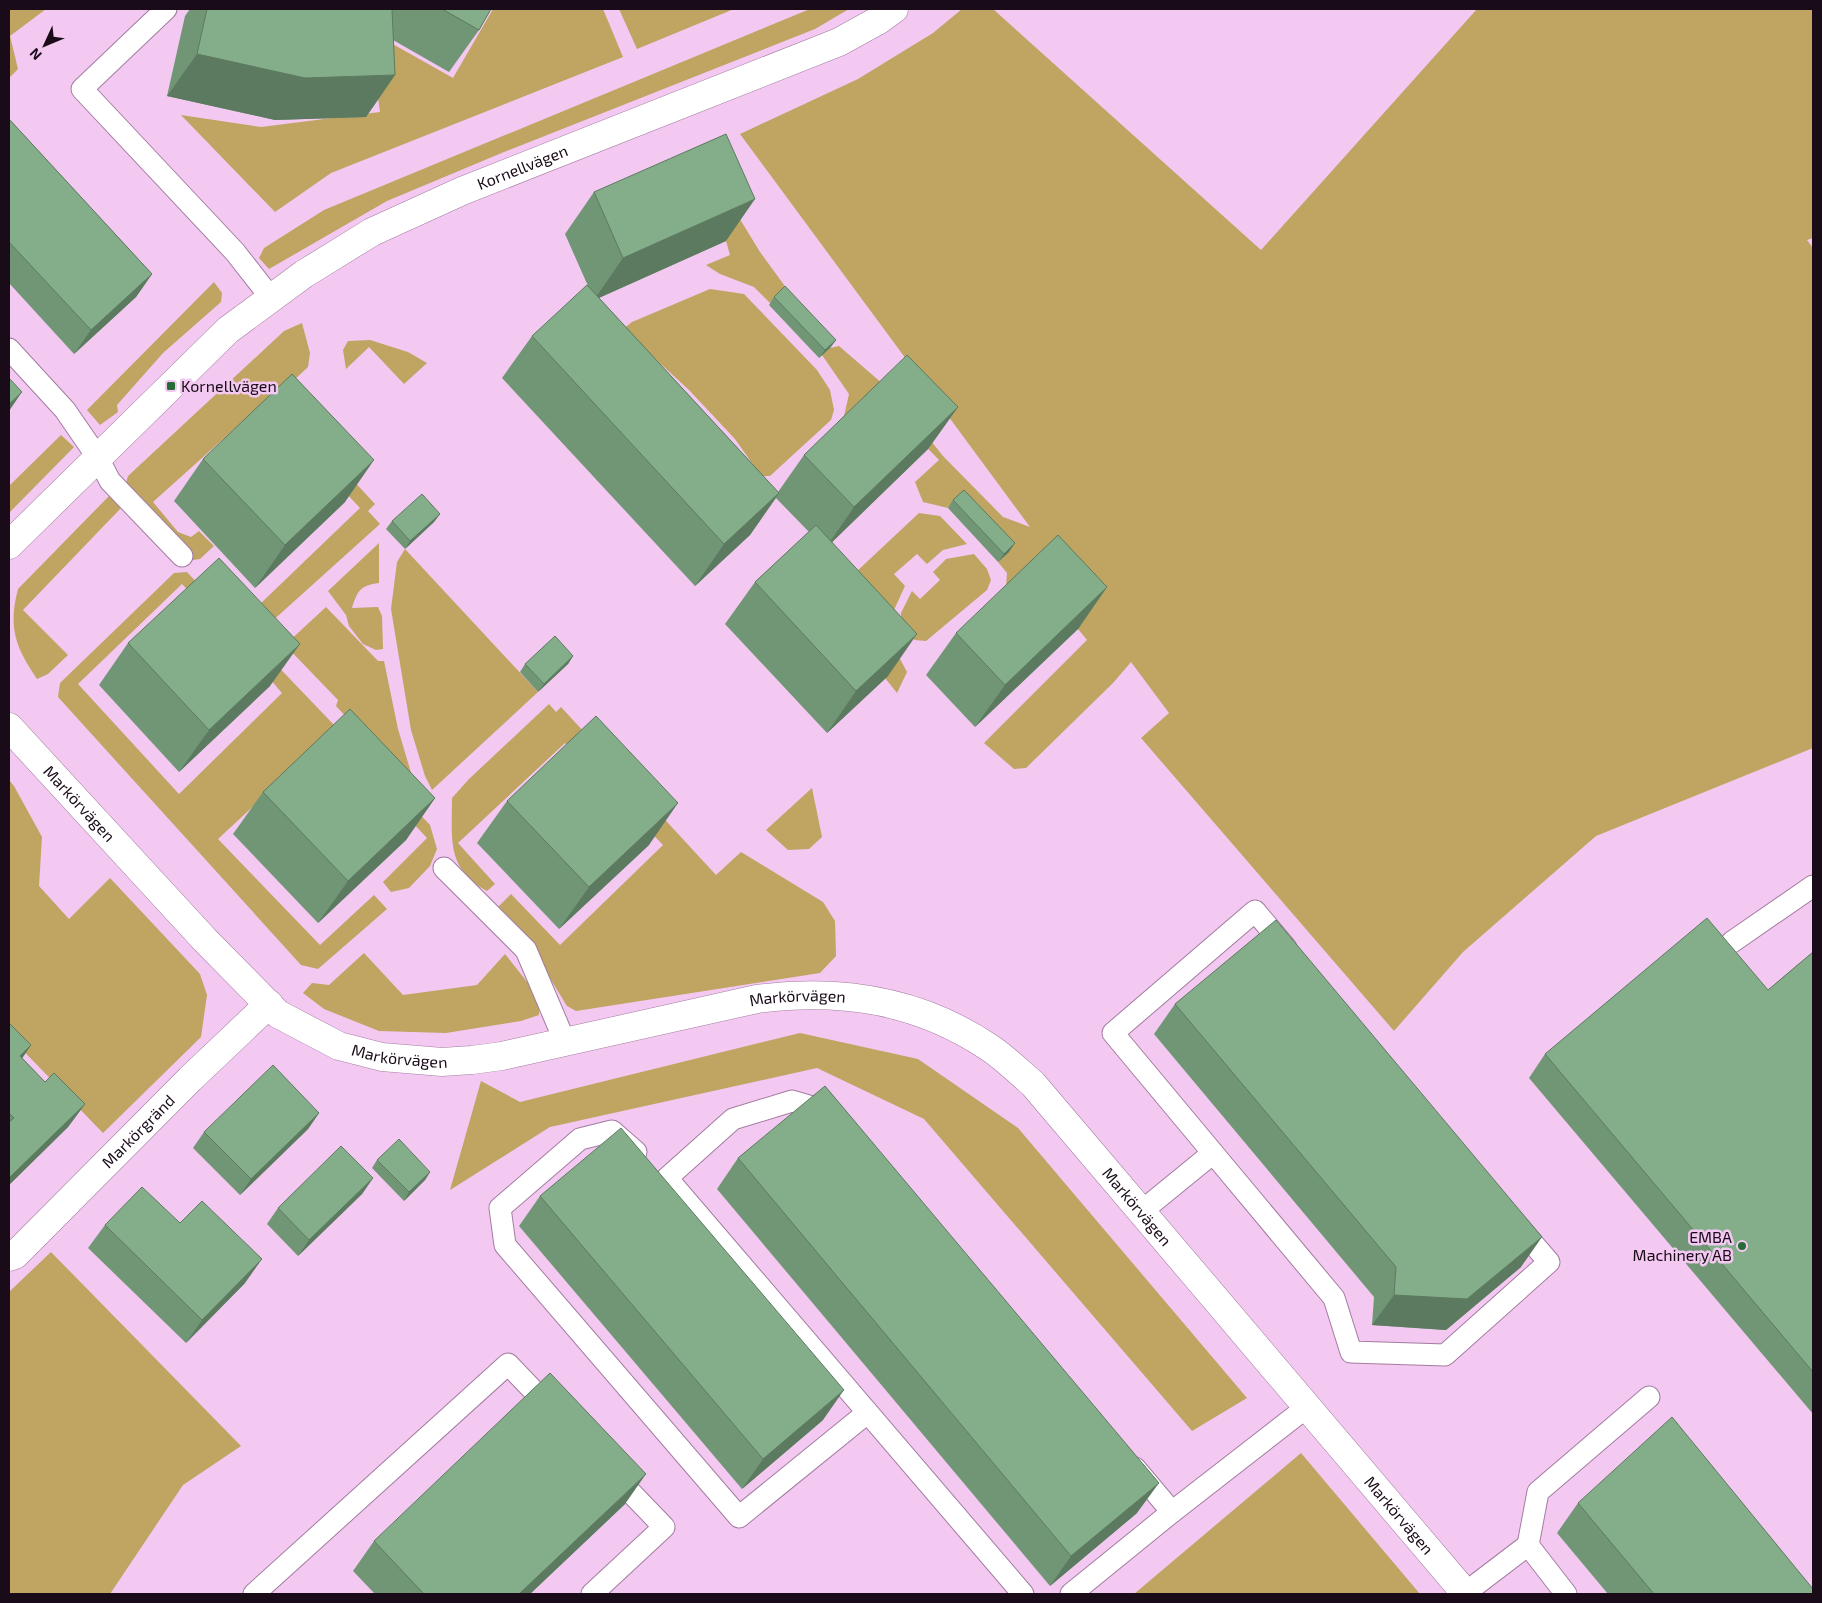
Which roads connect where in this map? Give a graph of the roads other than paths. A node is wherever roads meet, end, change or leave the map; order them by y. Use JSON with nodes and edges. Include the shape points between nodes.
{"nodes":[{"id":1,"x":166,"y":9,"type":"edge"},
{"id":2,"x":894,"y":9,"type":"edge"},
{"id":3,"x":272,"y":298,"type":"junction"},
{"id":4,"x":9,"y":350,"type":"edge"},
{"id":5,"x":98,"y":458,"type":"junction"},
{"id":6,"x":9,"y":545,"type":"edge"},
{"id":7,"x":182,"y":556,"type":"dead end"},
{"id":8,"x":9,"y":727,"type":"edge"},
{"id":9,"x":444,"y":868,"type":"dead end"},
{"id":10,"x":1813,"y":886,"type":"edge"},
{"id":11,"x":1732,"y":942,"type":"dead end"},
{"id":12,"x":1300,"y":965,"type":"edge"},
{"id":13,"x":269,"y":1004,"type":"junction"},
{"id":14,"x":565,"y":1042,"type":"junction"},
{"id":15,"x":844,"y":1122,"type":"edge"},
{"id":16,"x":1213,"y":1153,"type":"junction"},
{"id":17,"x":667,"y":1178,"type":"junction"},
{"id":18,"x":1504,"y":1209,"type":"edge"},
{"id":19,"x":1142,"y":1211,"type":"junction"},
{"id":20,"x":9,"y":1258,"type":"edge"},
{"id":21,"x":1649,"y":1398,"type":"dead end"},
{"id":22,"x":1307,"y":1407,"type":"junction"},
{"id":23,"x":867,"y":1413,"type":"junction"},
{"id":24,"x":569,"y":1427,"type":"edge"},
{"id":25,"x":1120,"y":1451,"type":"edge"},
{"id":26,"x":603,"y":1463,"type":"edge"},
{"id":27,"x":1172,"y":1512,"type":"junction"},
{"id":28,"x":1528,"y":1545,"type":"junction"},
{"id":29,"x":254,"y":1594,"type":"edge"},
{"id":30,"x":592,"y":1594,"type":"edge"},
{"id":31,"x":1023,"y":1594,"type":"edge"},
{"id":32,"x":1071,"y":1594,"type":"edge"},
{"id":33,"x":1465,"y":1594,"type":"edge"},
{"id":34,"x":1566,"y":1594,"type":"edge"}],
"edges":[{"from":1,"to":3,"type":"lane","via":[[82,89],[235,252]]},
{"from":2,"to":3,"type":"street","name":"Kornellvägen","via":[[839,42],[462,191],[372,232]]},
{"from":3,"to":5,"type":"street","name":"Kornellvägen","via":[[228,330]]},
{"from":4,"to":5,"type":"lane","via":[[65,410]]},
{"from":5,"to":6,"type":"street","name":"Kornellvägen"},
{"from":5,"to":7,"type":"lane","via":[[110,481]]},
{"from":8,"to":13,"type":"street","name":"Markörvägen","via":[[205,940]]},
{"from":9,"to":14,"type":"lane","via":[[526,950]]},
{"from":10,"to":11,"type":"lane"},
{"from":12,"to":16,"type":"lane","via":[[1255,911],[1113,1034]]},
{"from":13,"to":14,"type":"street","name":"Markörvägen","via":[[278,1014],[330,1042],[382,1057],[442,1062],[472,1060]]},
{"from":13,"to":20,"type":"street","name":"Markörgränd"},
{"from":14,"to":19,"type":"street","name":"Markörvägen","via":[[788,995],[851,996],[912,1010],[966,1033],[1034,1084]]},
{"from":15,"to":17,"type":"lane","via":[[838,1115],[792,1101],[733,1119]]},
{"from":16,"to":18,"type":"lane","via":[[1334,1298],[1351,1352],[1445,1355],[1549,1262]]},
{"from":16,"to":19,"type":"lane"},
{"from":17,"to":23,"type":"lane"},
{"from":17,"to":23,"type":"lane","via":[[612,1131],[580,1139],[500,1208],[505,1245],[739,1517]]},
{"from":19,"to":22,"type":"street","name":"Markörvägen"},
{"from":21,"to":28,"type":"lane","via":[[1538,1492]]},
{"from":22,"to":27,"type":"lane"},
{"from":22,"to":33,"type":"street","name":"Markörvägen"},
{"from":23,"to":31,"type":"lane"},
{"from":24,"to":29,"type":"lane","via":[[508,1364]]},
{"from":25,"to":27,"type":"lane"},
{"from":26,"to":30,"type":"lane","via":[[664,1527]]},
{"from":27,"to":32,"type":"lane"},
{"from":28,"to":33,"type":"lane"},
{"from":28,"to":34,"type":"lane"}]}
